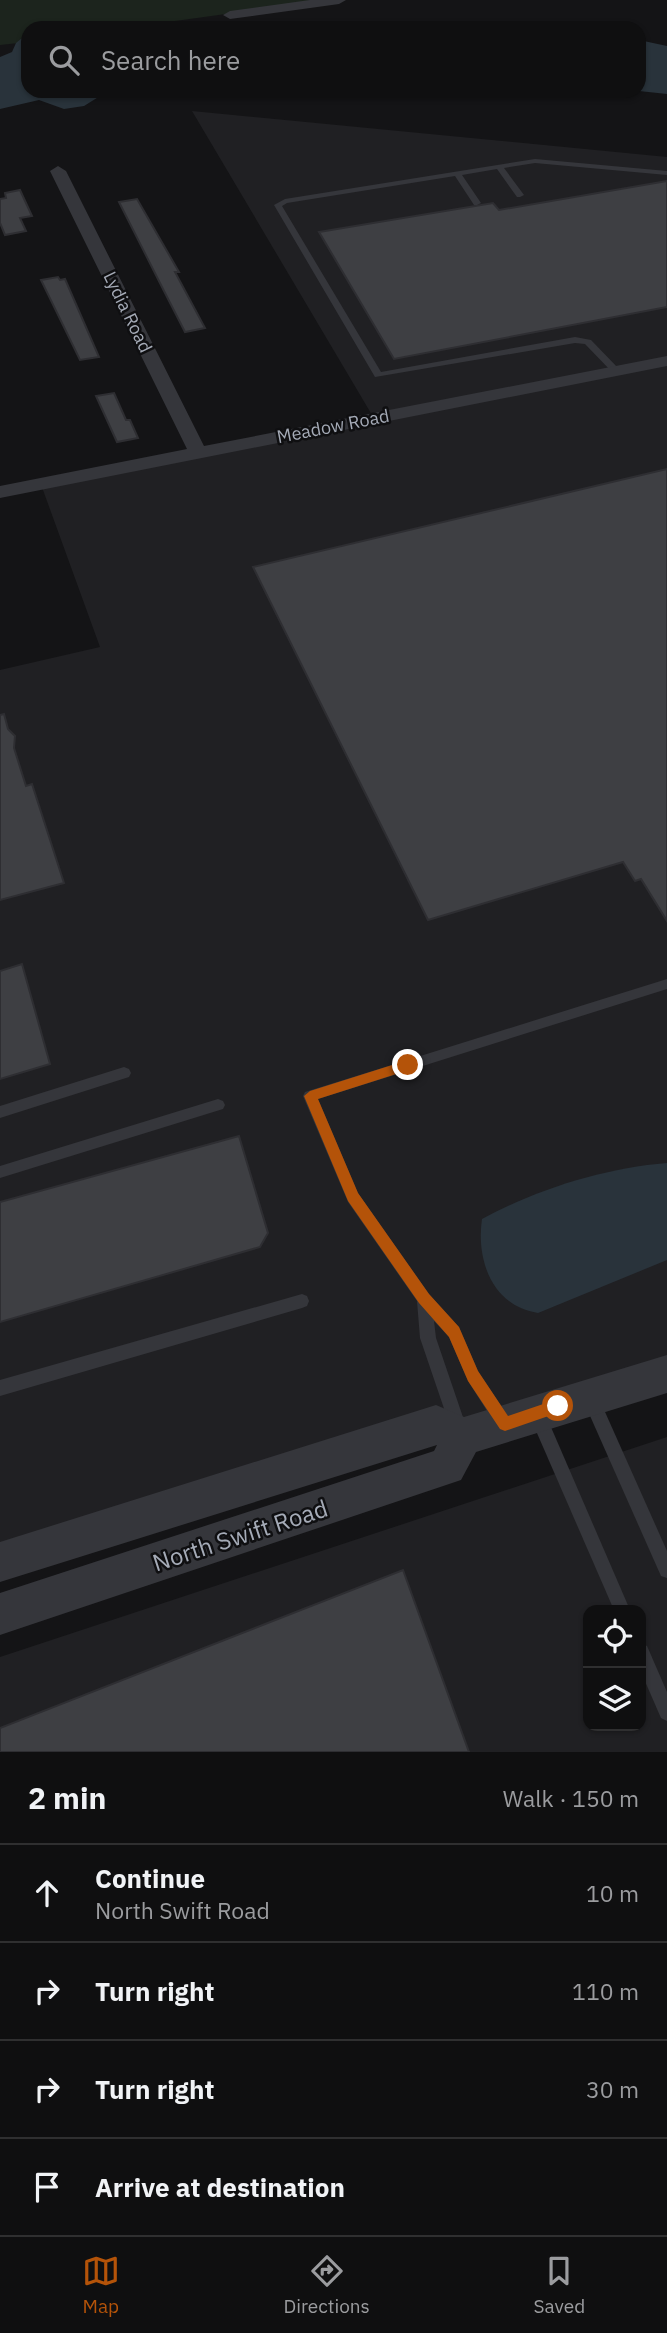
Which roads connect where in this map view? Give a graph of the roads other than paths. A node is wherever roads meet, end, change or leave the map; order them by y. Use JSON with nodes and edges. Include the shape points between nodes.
{"nodes":[{"id":1,"x":340,"y":0,"type":"edge"},
{"id":2,"x":230,"y":15,"type":"dead end"},
{"id":3,"x":499,"y":167,"type":"junction"},
{"id":4,"x":58,"y":171,"type":"dead end"},
{"id":5,"x":667,"y":173,"type":"edge"},
{"id":6,"x":457,"y":174,"type":"junction"},
{"id":7,"x":520,"y":195,"type":"dead end"},
{"id":8,"x":477,"y":203,"type":"dead end"},
{"id":9,"x":667,"y":361,"type":"edge"},
{"id":10,"x":616,"y":371,"type":"junction"},
{"id":11,"x":198,"y":453,"type":"junction"},
{"id":12,"x":0,"y":492,"type":"edge"},
{"id":13,"x":667,"y":984,"type":"edge"},
{"id":14,"x":124,"y":1073,"type":"dead end"},
{"id":15,"x":218,"y":1105,"type":"dead end"},
{"id":16,"x":0,"y":1112,"type":"edge"},
{"id":17,"x":0,"y":1172,"type":"edge"},
{"id":18,"x":424,"y":1298,"type":"junction"},
{"id":19,"x":302,"y":1301,"type":"dead end"},
{"id":20,"x":667,"y":1374,"type":"edge"},
{"id":21,"x":0,"y":1388,"type":"edge"},
{"id":22,"x":590,"y":1397,"type":"junction"},
{"id":23,"x":520,"y":1419,"type":"junction"},
{"id":24,"x":463,"y":1437,"type":"junction"},
{"id":25,"x":0,"y":1562,"type":"edge"},
{"id":26,"x":667,"y":1570,"type":"edge"},
{"id":27,"x":619,"y":1605,"type":"edge"},
{"id":28,"x":0,"y":1614,"type":"edge"},
{"id":29,"x":646,"y":1664,"type":"edge"},
{"id":30,"x":667,"y":1712,"type":"edge"}],
"edges":[{"from":1,"to":2,"type":"street"},
{"from":3,"to":5,"type":"lane","via":[[535,161]]},
{"from":3,"to":6,"type":"lane"},
{"from":3,"to":7,"type":"lane"},
{"from":4,"to":11,"type":"street","name":"Lydia Road"},
{"from":6,"to":8,"type":"lane"},
{"from":6,"to":10,"type":"lane","via":[[278,205],[378,376],[575,340],[588,342]]},
{"from":9,"to":10,"type":"street","name":"Meadow Road"},
{"from":10,"to":11,"type":"street","name":"Meadow Road"},
{"from":11,"to":12,"type":"street","name":"Meadow Road"},
{"from":13,"to":18,"type":"lane","via":[[310,1096],[353,1197]]},
{"from":14,"to":16,"type":"lane"},
{"from":15,"to":17,"type":"lane"},
{"from":18,"to":23,"type":"lane","via":[[454,1332],[473,1376]]},
{"from":18,"to":24,"type":"lane","via":[[428,1338]]},
{"from":19,"to":21,"type":"lane"},
{"from":20,"to":22,"type":"street"},
{"from":22,"to":23,"type":"street"},
{"from":22,"to":26,"type":"lane"},
{"from":23,"to":24,"type":"street"},
{"from":23,"to":27,"type":"lane"},
{"from":24,"to":25,"type":"street","via":[[436,1424]]},
{"from":24,"to":28,"type":"street","name":"North Swift Road","via":[[447,1466]]},
{"from":29,"to":30,"type":"lane"}]}
